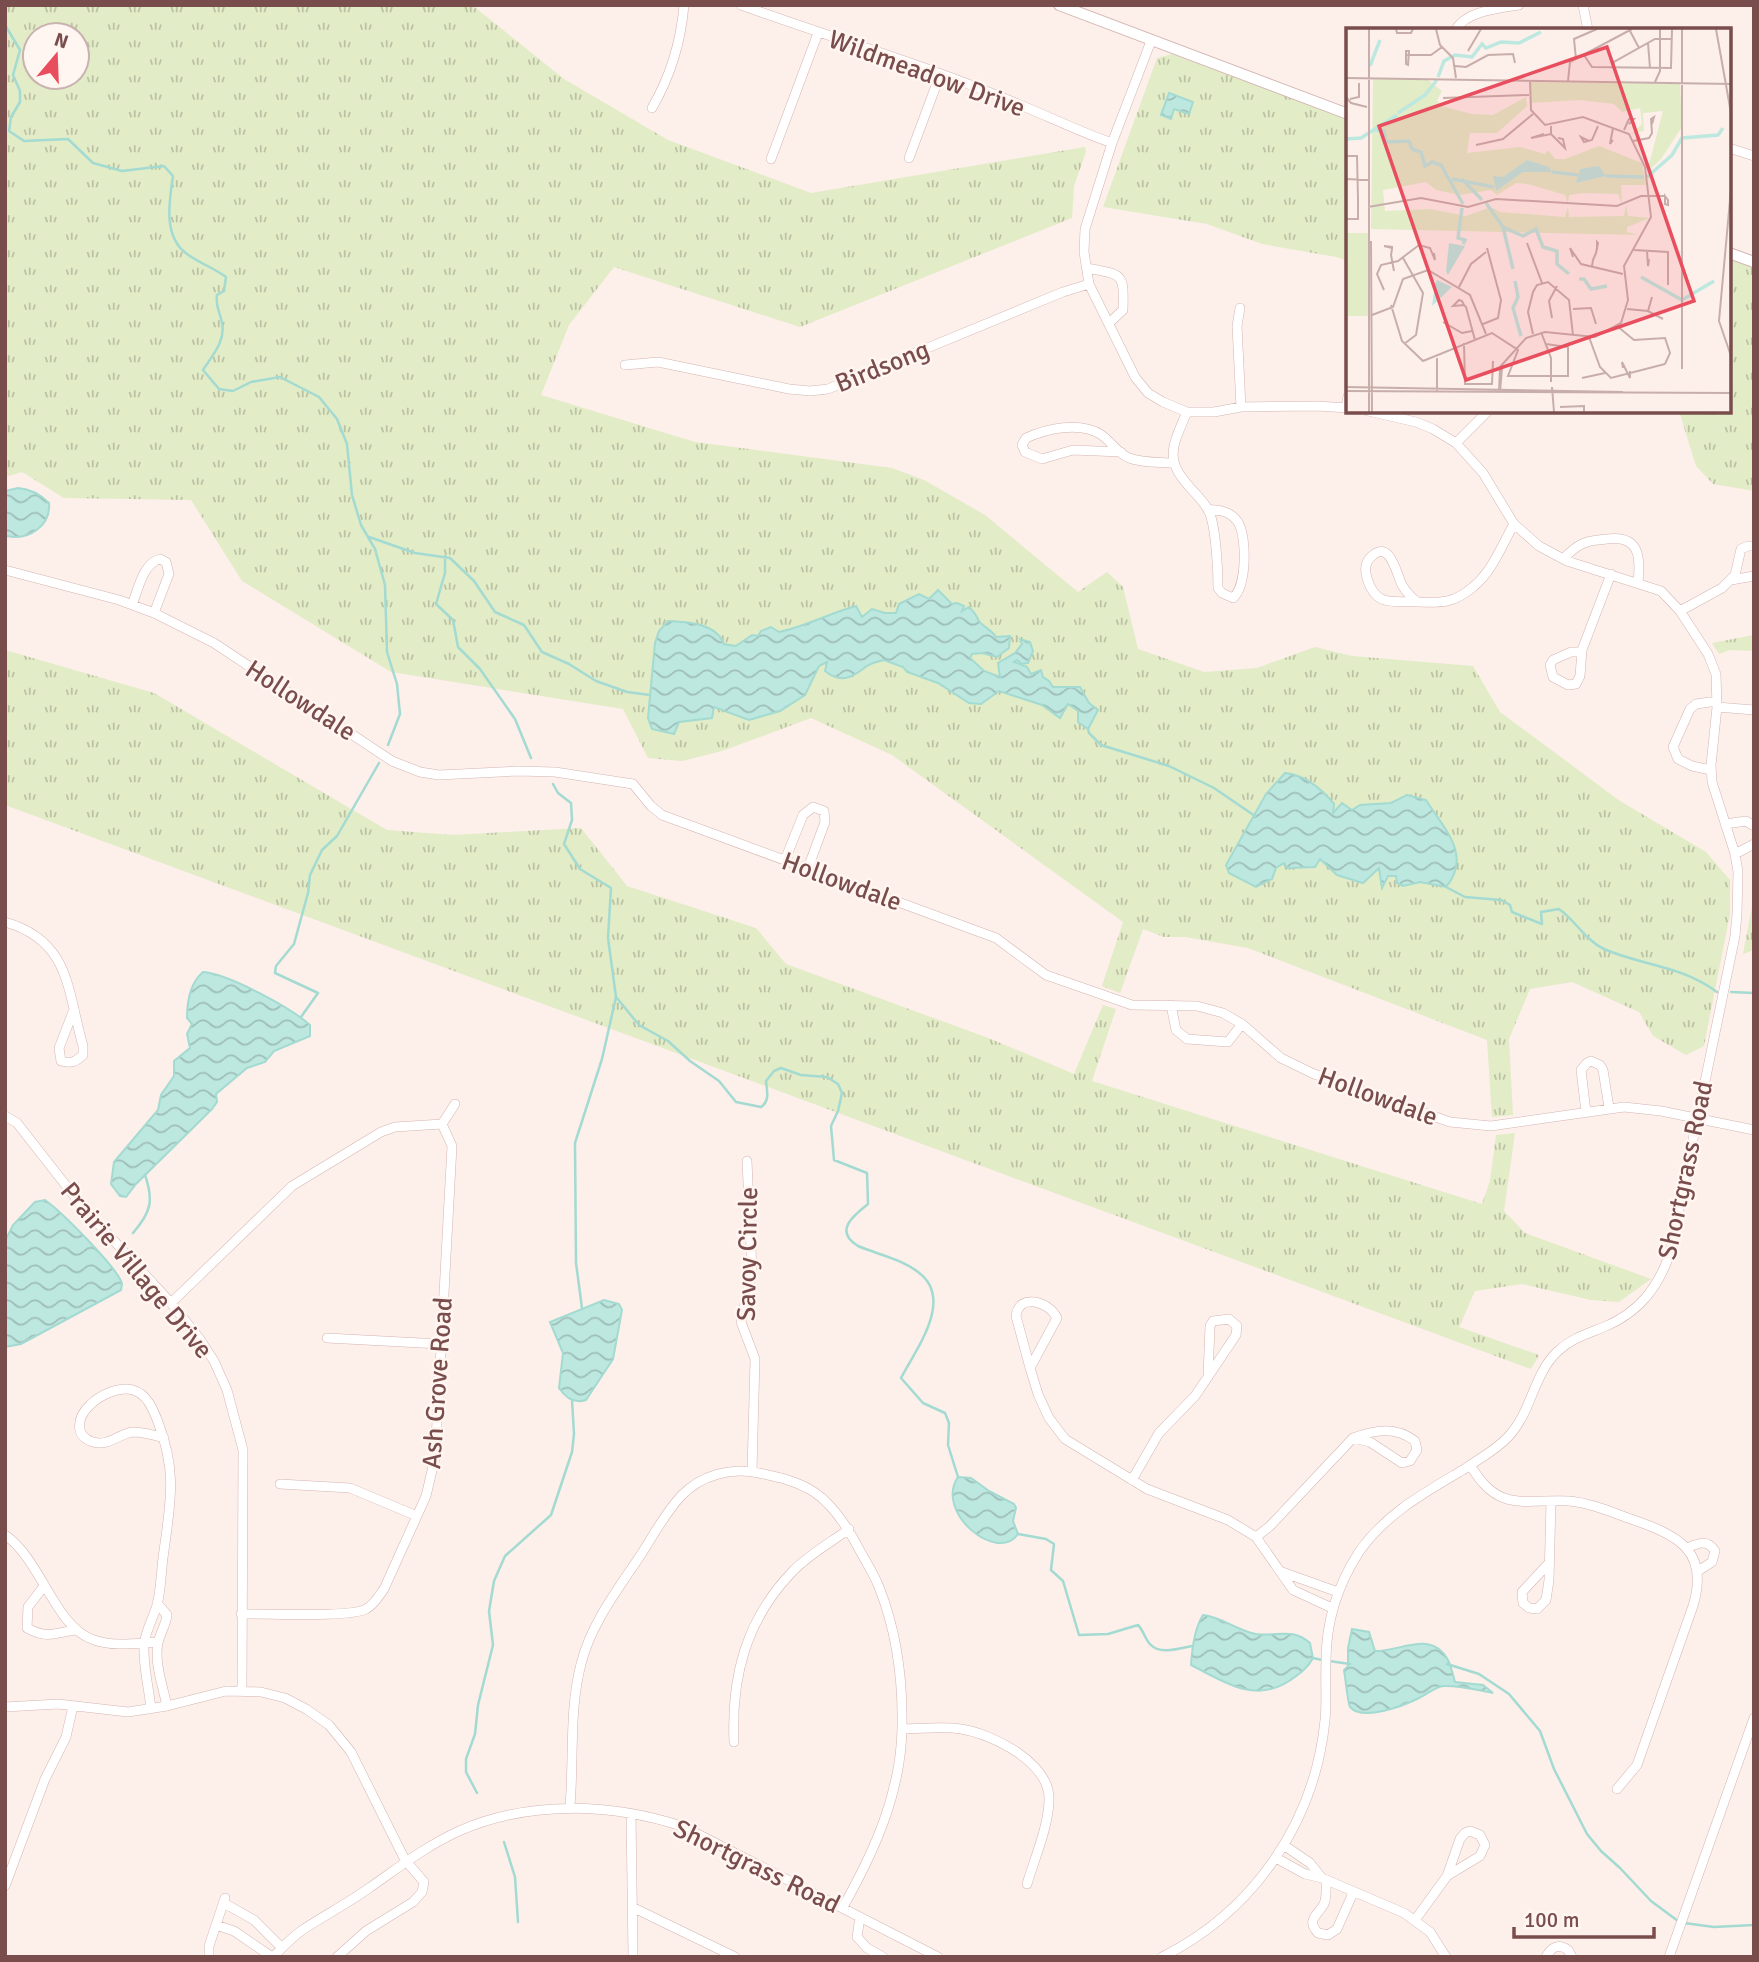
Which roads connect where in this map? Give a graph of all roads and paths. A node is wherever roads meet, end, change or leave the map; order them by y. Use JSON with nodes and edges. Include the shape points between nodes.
{"nodes":[{"id":1,"x":684,"y":5,"type":"edge"},
{"id":2,"x":741,"y":5,"type":"edge"},
{"id":3,"x":1059,"y":5,"type":"edge"},
{"id":4,"x":1518,"y":5,"type":"edge"},
{"id":5,"x":1583,"y":5,"type":"edge"},
{"id":6,"x":1457,"y":28,"type":"edge"},
{"id":7,"x":1588,"y":28,"type":"edge"},
{"id":8,"x":818,"y":33,"type":"junction"},
{"id":9,"x":1151,"y":41,"type":"junction"},
{"id":10,"x":940,"y":75,"type":"junction"},
{"id":11,"x":652,"y":108,"type":"dead end"},
{"id":12,"x":1346,"y":113,"type":"edge"},
{"id":13,"x":1112,"y":143,"type":"junction"},
{"id":14,"x":1731,"y":149,"type":"edge"},
{"id":15,"x":1754,"y":156,"type":"edge"},
{"id":16,"x":909,"y":158,"type":"dead end"},
{"id":17,"x":771,"y":159,"type":"dead end"},
{"id":18,"x":1731,"y":254,"type":"edge"},
{"id":19,"x":1754,"y":262,"type":"edge"},
{"id":20,"x":1087,"y":268,"type":"junction"},
{"id":21,"x":1089,"y":284,"type":"junction"},
{"id":22,"x":1240,"y":308,"type":"dead end"},
{"id":23,"x":1109,"y":323,"type":"junction"},
{"id":24,"x":625,"y":365,"type":"dead end"},
{"id":25,"x":1241,"y":407,"type":"junction"},
{"id":26,"x":1346,"y":408,"type":"edge"},
{"id":27,"x":1188,"y":412,"type":"junction"},
{"id":28,"x":1377,"y":413,"type":"edge"},
{"id":29,"x":1486,"y":413,"type":"edge"},
{"id":30,"x":1456,"y":443,"type":"junction"},
{"id":31,"x":1121,"y":452,"type":"junction"},
{"id":32,"x":1172,"y":463,"type":"junction"},
{"id":33,"x":1208,"y":510,"type":"junction"},
{"id":34,"x":1514,"y":524,"type":"junction"},
{"id":35,"x":1754,"y":546,"type":"edge"},
{"id":36,"x":1563,"y":559,"type":"junction"},
{"id":37,"x":5,"y":570,"type":"edge"},
{"id":38,"x":1611,"y":574,"type":"junction"},
{"id":39,"x":1754,"y":576,"type":"edge"},
{"id":40,"x":1731,"y":580,"type":"junction"},
{"id":41,"x":1638,"y":582,"type":"junction"},
{"id":42,"x":1416,"y":601,"type":"junction"},
{"id":43,"x":132,"y":605,"type":"junction"},
{"id":44,"x":1680,"y":611,"type":"junction"},
{"id":45,"x":154,"y":612,"type":"junction"},
{"id":46,"x":1582,"y":652,"type":"dead end"},
{"id":47,"x":1717,"y":704,"type":"junction"},
{"id":48,"x":1754,"y":710,"type":"edge"},
{"id":49,"x":1712,"y":770,"type":"junction"},
{"id":50,"x":1725,"y":824,"type":"junction"},
{"id":51,"x":1754,"y":826,"type":"edge"},
{"id":52,"x":1754,"y":844,"type":"edge"},
{"id":53,"x":1735,"y":854,"type":"junction"},
{"id":54,"x":785,"y":860,"type":"junction"},
{"id":55,"x":808,"y":868,"type":"junction"},
{"id":56,"x":5,"y":922,"type":"edge"},
{"id":57,"x":1171,"y":1005,"type":"junction"},
{"id":58,"x":73,"y":1012,"type":"junction"},
{"id":59,"x":1242,"y":1024,"type":"junction"},
{"id":60,"x":455,"y":1104,"type":"dead end"},
{"id":61,"x":1609,"y":1108,"type":"junction"},
{"id":62,"x":1586,"y":1112,"type":"junction"},
{"id":63,"x":5,"y":1116,"type":"edge"},
{"id":64,"x":1696,"y":1119,"type":"junction"},
{"id":65,"x":442,"y":1124,"type":"junction"},
{"id":66,"x":1754,"y":1130,"type":"edge"},
{"id":67,"x":747,"y":1161,"type":"dead end"},
{"id":68,"x":171,"y":1303,"type":"junction"},
{"id":69,"x":327,"y":1338,"type":"dead end"},
{"id":70,"x":440,"y":1344,"type":"junction"},
{"id":71,"x":1030,"y":1368,"type":"junction"},
{"id":72,"x":1208,"y":1377,"type":"junction"},
{"id":73,"x":164,"y":1438,"type":"junction"},
{"id":74,"x":1353,"y":1438,"type":"junction"},
{"id":75,"x":1470,"y":1465,"type":"junction"},
{"id":76,"x":752,"y":1471,"type":"junction"},
{"id":77,"x":1132,"y":1480,"type":"junction"},
{"id":78,"x":281,"y":1484,"type":"dead end"},
{"id":79,"x":1551,"y":1500,"type":"junction"},
{"id":80,"x":417,"y":1516,"type":"junction"},
{"id":81,"x":849,"y":1530,"type":"junction"},
{"id":82,"x":5,"y":1535,"type":"edge"},
{"id":83,"x":1256,"y":1537,"type":"junction"},
{"id":84,"x":1687,"y":1548,"type":"junction"},
{"id":85,"x":1548,"y":1564,"type":"junction"},
{"id":86,"x":1698,"y":1571,"type":"junction"},
{"id":87,"x":1280,"y":1572,"type":"junction"},
{"id":88,"x":44,"y":1586,"type":"junction"},
{"id":89,"x":1338,"y":1592,"type":"junction"},
{"id":90,"x":157,"y":1603,"type":"junction"},
{"id":91,"x":1332,"y":1608,"type":"junction"},
{"id":92,"x":241,"y":1614,"type":"junction"},
{"id":93,"x":77,"y":1630,"type":"junction"},
{"id":94,"x":158,"y":1642,"type":"junction"},
{"id":95,"x":144,"y":1643,"type":"junction"},
{"id":96,"x":159,"y":1664,"type":"junction"},
{"id":97,"x":145,"y":1665,"type":"junction"},
{"id":98,"x":242,"y":1691,"type":"junction"},
{"id":99,"x":73,"y":1706,"type":"junction"},
{"id":100,"x":167,"y":1706,"type":"junction"},
{"id":101,"x":5,"y":1707,"type":"edge"},
{"id":102,"x":151,"y":1709,"type":"junction"},
{"id":103,"x":1754,"y":1718,"type":"edge"},
{"id":104,"x":902,"y":1728,"type":"junction"},
{"id":105,"x":734,"y":1742,"type":"dead end"},
{"id":106,"x":1617,"y":1789,"type":"dead end"},
{"id":107,"x":570,"y":1806,"type":"junction"},
{"id":108,"x":631,"y":1814,"type":"junction"},
{"id":109,"x":1284,"y":1846,"type":"junction"},
{"id":110,"x":1276,"y":1858,"type":"junction"},
{"id":111,"x":405,"y":1860,"type":"junction"},
{"id":112,"x":1447,"y":1877,"type":"junction"},
{"id":113,"x":1324,"y":1879,"type":"junction"},
{"id":114,"x":1027,"y":1884,"type":"dead end"},
{"id":115,"x":5,"y":1886,"type":"edge"},
{"id":116,"x":1353,"y":1893,"type":"junction"},
{"id":117,"x":632,"y":1907,"type":"junction"},
{"id":118,"x":843,"y":1907,"type":"junction"},
{"id":119,"x":860,"y":1917,"type":"junction"},
{"id":120,"x":254,"y":1920,"type":"junction"},
{"id":121,"x":1415,"y":1920,"type":"junction"},
{"id":122,"x":216,"y":1924,"type":"junction"},
{"id":123,"x":244,"y":1937,"type":"junction"},
{"id":124,"x":282,"y":1948,"type":"junction"},
{"id":125,"x":1167,"y":1956,"type":"edge"},
{"id":126,"x":209,"y":1957,"type":"edge"},
{"id":127,"x":273,"y":1957,"type":"edge"},
{"id":128,"x":337,"y":1957,"type":"edge"},
{"id":129,"x":634,"y":1957,"type":"edge"},
{"id":130,"x":735,"y":1957,"type":"edge"},
{"id":131,"x":883,"y":1957,"type":"edge"},
{"id":132,"x":938,"y":1957,"type":"edge"},
{"id":133,"x":1446,"y":1957,"type":"edge"},
{"id":134,"x":1546,"y":1957,"type":"edge"},
{"id":135,"x":1572,"y":1957,"type":"edge"},
{"id":136,"x":1669,"y":1957,"type":"edge"}],
"edges":[{"from":1,"to":11,"type":"street","via":[[674,56]]},
{"from":2,"to":8,"type":"street","name":"Wildmeadow Drive"},
{"from":3,"to":9,"type":"street"},
{"from":4,"to":6,"type":"street","via":[[1474,15]]},
{"from":5,"to":7,"type":"street"},
{"from":8,"to":10,"type":"street","name":"Wildmeadow Drive"},
{"from":8,"to":17,"type":"street"},
{"from":9,"to":12,"type":"street"},
{"from":9,"to":13,"type":"street"},
{"from":10,"to":13,"type":"street","name":"Wildmeadow Drive"},
{"from":10,"to":16,"type":"street"},
{"from":13,"to":20,"type":"street","via":[[1085,229]]},
{"from":14,"to":15,"type":"street"},
{"from":18,"to":19,"type":"street"},
{"from":20,"to":21,"type":"street"},
{"from":20,"to":23,"type":"street","via":[[1113,273],[1124,283],[1123,310]]},
{"from":21,"to":23,"type":"street"},
{"from":21,"to":24,"type":"street","name":"Birdsong","via":[[828,389],[789,388],[658,362]]},
{"from":22,"to":25,"type":"street"},
{"from":23,"to":27,"type":"street","via":[[1135,377],[1148,393]]},
{"from":25,"to":26,"type":"street"},
{"from":25,"to":27,"type":"street"},
{"from":27,"to":32,"type":"street"},
{"from":28,"to":30,"type":"street","name":"Shortgrass Road","via":[[1416,422]]},
{"from":29,"to":30,"type":"street"},
{"from":30,"to":34,"type":"street","name":"Shortgrass Road","via":[[1483,473]]},
{"from":31,"to":31,"type":"street","via":[[1088,429],[1039,432],[1026,438],[1023,445],[1025,452],[1042,459],[1073,450]]},
{"from":31,"to":32,"type":"street","via":[[1129,458]]},
{"from":32,"to":33,"type":"street"},
{"from":33,"to":33,"type":"street","via":[[1218,588],[1233,598],[1245,575],[1241,531],[1237,520],[1224,511]]},
{"from":34,"to":36,"type":"street","name":"Shortgrass Road"},
{"from":34,"to":42,"type":"street","via":[[1474,587],[1438,604]]},
{"from":35,"to":40,"type":"street","via":[[1741,549]]},
{"from":36,"to":38,"type":"street","name":"Shortgrass Road"},
{"from":36,"to":41,"type":"street","via":[[1586,542],[1625,539],[1638,553]]},
{"from":37,"to":43,"type":"street","name":"Hollowdale"},
{"from":38,"to":41,"type":"street","name":"Shortgrass Road"},
{"from":38,"to":46,"type":"street"},
{"from":39,"to":40,"type":"street"},
{"from":40,"to":44,"type":"street"},
{"from":41,"to":44,"type":"street","name":"Shortgrass Road","via":[[1661,591]]},
{"from":42,"to":42,"type":"street","via":[[1401,603],[1378,597],[1365,572],[1370,558],[1385,553],[1393,559],[1401,583]]},
{"from":43,"to":45,"type":"street","name":"Hollowdale"},
{"from":43,"to":45,"type":"street","via":[[147,568],[160,559],[166,562],[169,574]]},
{"from":44,"to":47,"type":"street","name":"Shortgrass Road","via":[[1716,674]]},
{"from":45,"to":54,"type":"street","name":"Hollowdale","via":[[214,643],[392,761],[439,775],[555,772],[633,784],[662,815]]},
{"from":47,"to":48,"type":"street"},
{"from":47,"to":49,"type":"street","name":"Shortgrass Road"},
{"from":47,"to":49,"type":"street","via":[[1696,704],[1690,709],[1673,747],[1678,759]]},
{"from":49,"to":50,"type":"street","name":"Shortgrass Road"},
{"from":50,"to":51,"type":"street","via":[[1746,821]]},
{"from":50,"to":53,"type":"street","name":"Shortgrass Road"},
{"from":52,"to":53,"type":"street"},
{"from":53,"to":64,"type":"street","name":"Shortgrass Road","via":[[1739,891],[1735,936]]},
{"from":54,"to":55,"type":"street","name":"Hollowdale"},
{"from":54,"to":55,"type":"street","via":[[803,815],[813,807],[824,811],[825,822]]},
{"from":55,"to":57,"type":"street","name":"Hollowdale","via":[[996,938],[1046,975],[1132,1005]]},
{"from":56,"to":58,"type":"street","via":[[34,935],[52,950],[62,965]]},
{"from":57,"to":59,"type":"street","name":"Hollowdale","via":[[1197,1006]]},
{"from":57,"to":59,"type":"street","via":[[1176,1030],[1187,1039],[1228,1042]]},
{"from":58,"to":58,"type":"street","via":[[59,1048],[61,1060],[69,1063],[83,1055]]},
{"from":59,"to":62,"type":"street","name":"Hollowdale","via":[[1281,1058],[1314,1074],[1450,1122],[1491,1126]]},
{"from":60,"to":65,"type":"street"},
{"from":61,"to":62,"type":"street","name":"Hollowdale"},
{"from":61,"to":62,"type":"street","via":[[1603,1070],[1591,1061],[1581,1070]]},
{"from":61,"to":64,"type":"street","name":"Hollowdale","via":[[1642,1108]]},
{"from":63,"to":68,"type":"street","name":"Prairie Village Drive","via":[[16,1123],[82,1206]]},
{"from":64,"to":66,"type":"street","name":"Hollowdale"},
{"from":64,"to":75,"type":"street","name":"Shortgrass Road","via":[[1669,1256],[1654,1288],[1632,1312],[1581,1335],[1556,1353],[1539,1377],[1518,1426]]},
{"from":65,"to":68,"type":"street","via":[[395,1126],[307,1175]]},
{"from":65,"to":70,"type":"street","name":"Ash Grove Road","via":[[452,1146]]},
{"from":67,"to":76,"type":"street","name":"Savoy Circle","via":[[752,1271],[741,1322],[755,1359]]},
{"from":68,"to":92,"type":"street","name":"Prairie Village Drive","via":[[214,1362],[237,1422],[244,1493]]},
{"from":69,"to":70,"type":"street"},
{"from":70,"to":80,"type":"street","name":"Ash Grove Road","via":[[435,1458]]},
{"from":71,"to":71,"type":"street","via":[[1016,1316],[1021,1303],[1029,1301],[1050,1308],[1057,1318]]},
{"from":71,"to":77,"type":"street","via":[[1049,1418],[1065,1439]]},
{"from":72,"to":72,"type":"street","via":[[1210,1326],[1213,1321],[1229,1319],[1237,1326],[1236,1335]]},
{"from":72,"to":77,"type":"street","via":[[1160,1433]]},
{"from":73,"to":73,"type":"street","via":[[130,1432],[93,1443],[83,1437],[80,1417],[92,1402],[130,1388],[139,1391],[153,1408]]},
{"from":73,"to":90,"type":"street","via":[[171,1463],[171,1496]]},
{"from":74,"to":74,"type":"street","via":[[1370,1442],[1402,1462],[1410,1461],[1417,1450],[1411,1438],[1390,1431]]},
{"from":74,"to":83,"type":"street"},
{"from":75,"to":79,"type":"street","via":[[1497,1495]]},
{"from":75,"to":89,"type":"street","name":"Shortgrass Road","via":[[1389,1518],[1360,1552]]},
{"from":76,"to":81,"type":"street","via":[[814,1492]]},
{"from":76,"to":107,"type":"street","via":[[715,1474],[681,1496],[600,1618],[580,1666]]},
{"from":77,"to":83,"type":"street","via":[[1228,1520]]},
{"from":78,"to":80,"type":"street","via":[[350,1488]]},
{"from":79,"to":84,"type":"street","via":[[1601,1508],[1661,1530]]},
{"from":79,"to":85,"type":"street"},
{"from":80,"to":92,"type":"street","name":"Ash Grove Road","via":[[384,1589],[365,1610]]},
{"from":81,"to":104,"type":"street","via":[[879,1587],[887,1616],[898,1659]]},
{"from":81,"to":105,"type":"street","via":[[792,1572],[760,1615],[736,1678]]},
{"from":82,"to":88,"type":"street","via":[[28,1556]]},
{"from":83,"to":87,"type":"street"},
{"from":84,"to":86,"type":"street"},
{"from":84,"to":86,"type":"street","via":[[1701,1542],[1715,1551],[1712,1562]]},
{"from":85,"to":85,"type":"street","via":[[1522,1592],[1529,1608],[1537,1609],[1546,1600]]},
{"from":86,"to":106,"type":"street","via":[[1698,1592],[1637,1765]]},
{"from":87,"to":89,"type":"street"},
{"from":87,"to":91,"type":"street","via":[[1293,1590]]},
{"from":88,"to":93,"type":"street"},
{"from":88,"to":93,"type":"street","via":[[27,1608],[27,1628],[52,1637]]},
{"from":89,"to":91,"type":"street","name":"Shortgrass Road"},
{"from":90,"to":94,"type":"street","via":[[167,1615]]},
{"from":90,"to":95,"type":"street"},
{"from":91,"to":109,"type":"street","name":"Shortgrass Road","via":[[1322,1747],[1307,1799]]},
{"from":92,"to":98,"type":"street","name":"Prairie Village Drive"},
{"from":93,"to":95,"type":"street","via":[[103,1643]]},
{"from":94,"to":95,"type":"street"},
{"from":94,"to":96,"type":"street"},
{"from":95,"to":97,"type":"street"},
{"from":96,"to":97,"type":"street"},
{"from":96,"to":100,"type":"street"},
{"from":97,"to":102,"type":"street"},
{"from":98,"to":100,"type":"street"},
{"from":98,"to":111,"type":"street","via":[[285,1698],[328,1724],[351,1752]]},
{"from":99,"to":101,"type":"street"},
{"from":99,"to":102,"type":"street","via":[[128,1712]]},
{"from":99,"to":115,"type":"street","via":[[66,1737],[45,1779]]},
{"from":100,"to":102,"type":"street"},
{"from":103,"to":136,"type":"street"},
{"from":104,"to":114,"type":"street","via":[[976,1733],[1015,1750],[1048,1782],[1046,1819]]},
{"from":104,"to":118,"type":"street","via":[[886,1816]]},
{"from":107,"to":108,"type":"street","name":"Shortgrass Road"},
{"from":107,"to":111,"type":"street","name":"Shortgrass Road","via":[[478,1823]]},
{"from":108,"to":117,"type":"street"},
{"from":108,"to":118,"type":"street","name":"Shortgrass Road","via":[[684,1827]]},
{"from":109,"to":110,"type":"street","name":"Shortgrass Road"},
{"from":109,"to":113,"type":"street"},
{"from":110,"to":113,"type":"street"},
{"from":110,"to":125,"type":"street","name":"Shortgrass Road","via":[[1226,1913]]},
{"from":111,"to":124,"type":"street","name":"Shortgrass Road"},
{"from":111,"to":128,"type":"street","via":[[424,1882],[422,1892]]},
{"from":112,"to":112,"type":"street","via":[[1480,1856],[1485,1845],[1480,1835],[1465,1833]]},
{"from":112,"to":121,"type":"street"},
{"from":113,"to":116,"type":"street"},
{"from":113,"to":116,"type":"street","via":[[1325,1902],[1312,1921],[1318,1933],[1328,1935],[1337,1929]]},
{"from":116,"to":121,"type":"street"},
{"from":117,"to":129,"type":"street"},
{"from":117,"to":130,"type":"street"},
{"from":118,"to":119,"type":"street","name":"Shortgrass Road"},
{"from":119,"to":131,"type":"street","via":[[857,1937]]},
{"from":119,"to":132,"type":"street","name":"Shortgrass Road"},
{"from":120,"to":122,"type":"street","via":[[225,1900]]},
{"from":120,"to":123,"type":"street"},
{"from":120,"to":124,"type":"street"},
{"from":121,"to":133,"type":"street","via":[[1430,1932]]},
{"from":122,"to":123,"type":"street"},
{"from":122,"to":126,"type":"street"},
{"from":123,"to":127,"type":"street"},
{"from":124,"to":127,"type":"street","name":"Shortgrass Road"},
{"from":134,"to":135,"type":"street","via":[[1559,1946]]}]}
